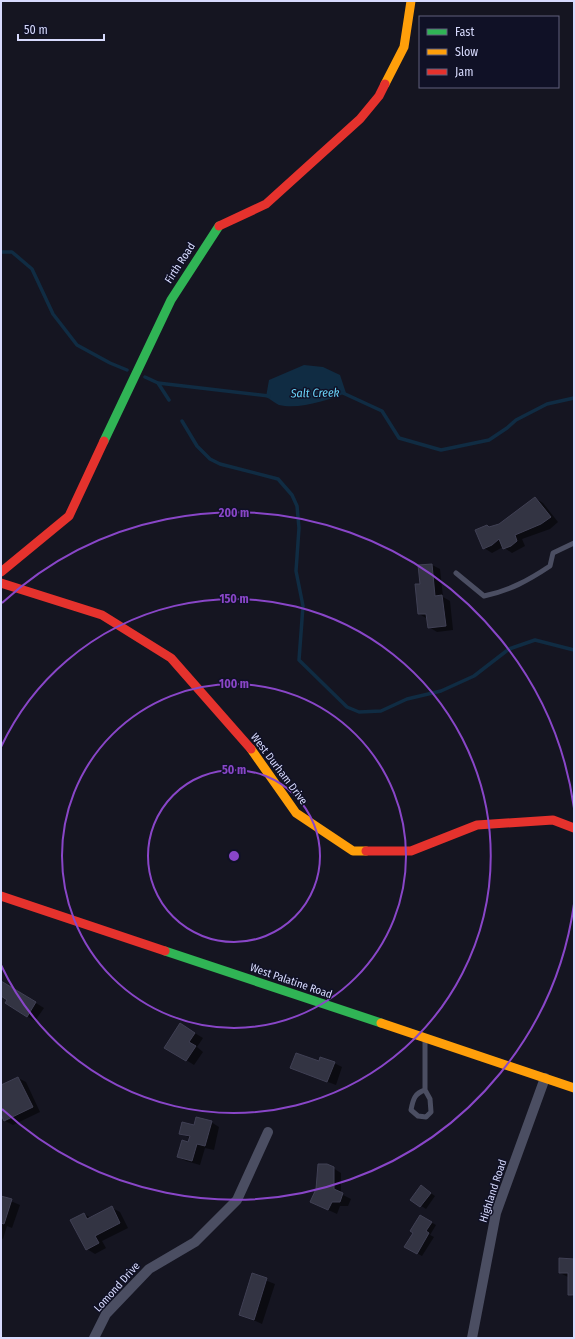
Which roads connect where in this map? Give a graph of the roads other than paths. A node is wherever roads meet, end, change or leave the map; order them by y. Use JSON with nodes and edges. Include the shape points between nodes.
{"nodes":[{"id":1,"x":411,"y":1,"type":"edge"},
{"id":2,"x":574,"y":543,"type":"edge"},
{"id":3,"x":1,"y":572,"type":"edge"},
{"id":4,"x":456,"y":573,"type":"dead end"},
{"id":5,"x":1,"y":583,"type":"edge"},
{"id":6,"x":574,"y":828,"type":"edge"},
{"id":7,"x":1,"y":896,"type":"edge"},
{"id":8,"x":425,"y":1038,"type":"junction"},
{"id":9,"x":545,"y":1078,"type":"junction"},
{"id":10,"x":574,"y":1088,"type":"edge"},
{"id":11,"x":425,"y":1090,"type":"junction"},
{"id":12,"x":268,"y":1132,"type":"dead end"},
{"id":13,"x":94,"y":1338,"type":"edge"},
{"id":14,"x":472,"y":1338,"type":"edge"}],
"edges":[{"from":1,"to":3,"type":"street","name":"Firth Road","via":[[404,47],[379,96],[360,119],[266,204],[217,227],[170,300],[69,516]]},
{"from":2,"to":4,"type":"lane","via":[[553,554],[550,566],[533,578],[503,592],[484,596]]},
{"from":5,"to":6,"type":"street","name":"West Durham Drive","via":[[102,615],[171,658],[250,748],[296,813],[353,851],[411,851],[477,825],[554,820]]},
{"from":7,"to":8,"type":"street","name":"West Palatine Road"},
{"from":8,"to":9,"type":"street","name":"West Palatine Road"},
{"from":8,"to":11,"type":"lane"},
{"from":9,"to":10,"type":"street","name":"West Palatine Road"},
{"from":9,"to":14,"type":"street","name":"Highland Road","via":[[496,1213]]},
{"from":11,"to":11,"type":"lane","via":[[430,1099],[431,1112],[426,1117],[418,1116],[411,1110],[418,1092]]},
{"from":12,"to":13,"type":"street","name":"Lomond Drive","via":[[237,1200],[195,1242],[149,1269],[106,1314]]}]}
